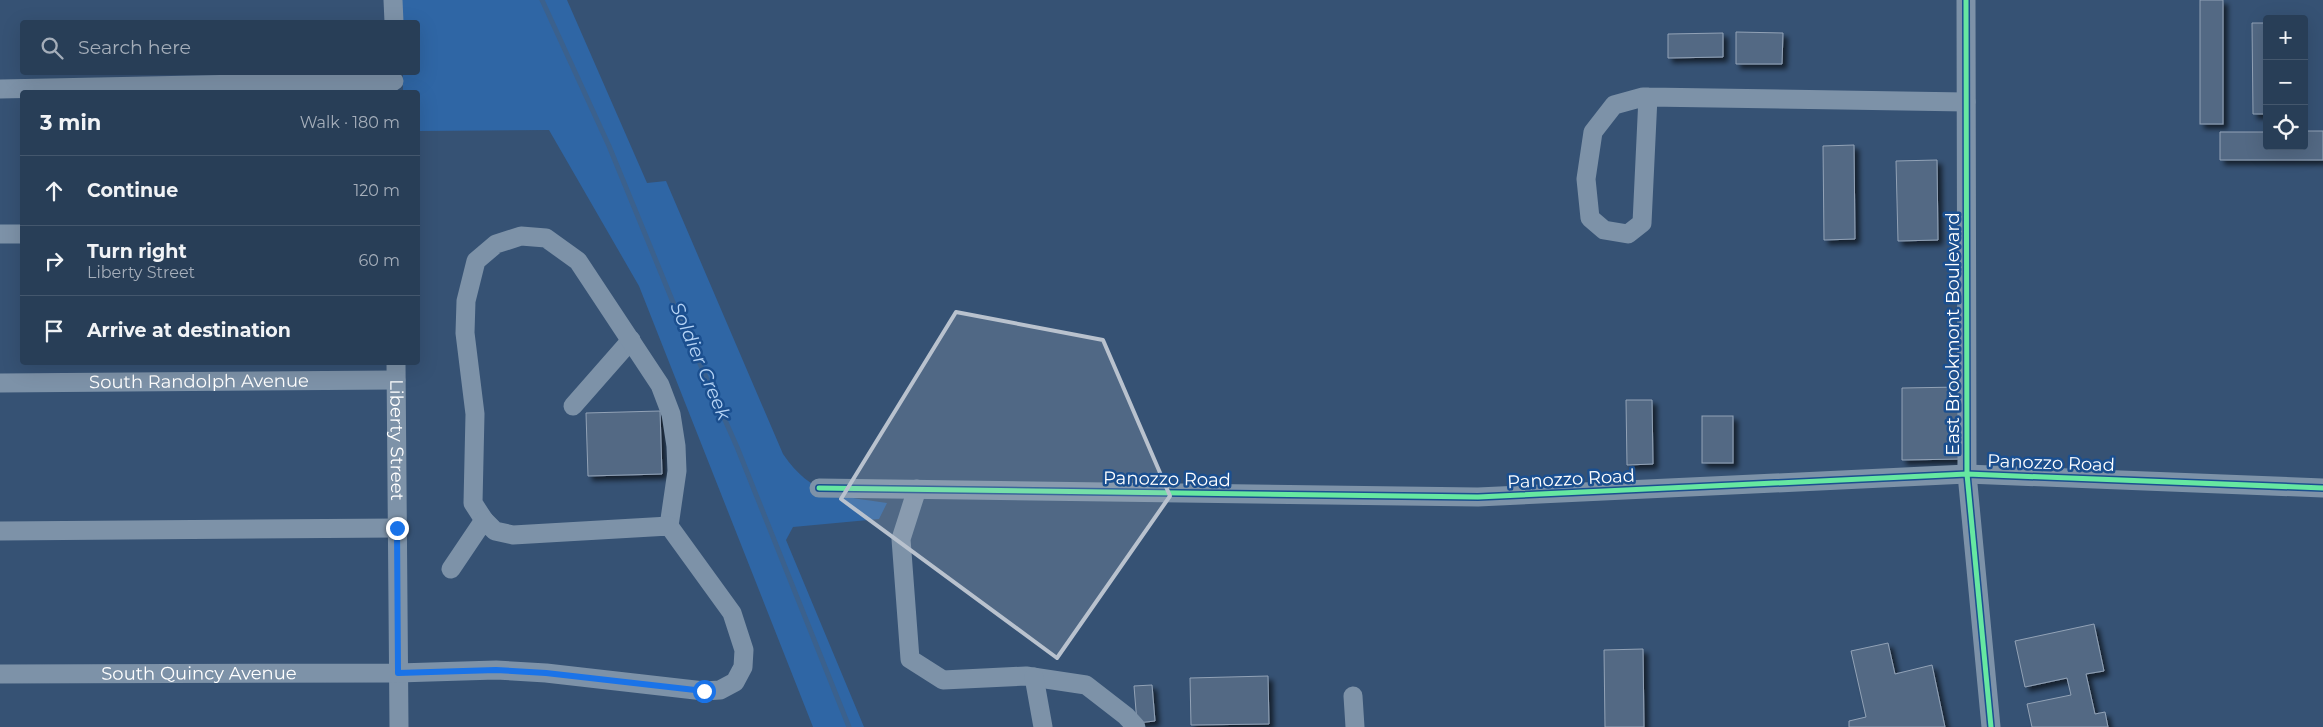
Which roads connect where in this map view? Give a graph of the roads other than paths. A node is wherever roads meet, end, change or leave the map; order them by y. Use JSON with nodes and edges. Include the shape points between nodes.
{"nodes":[{"id":1,"x":394,"y":0,"type":"edge"},
{"id":2,"x":1966,"y":0,"type":"edge"},
{"id":3,"x":394,"y":20,"type":"edge"},
{"id":4,"x":394,"y":82,"type":"edge"},
{"id":5,"x":0,"y":89,"type":"edge"},
{"id":6,"x":1648,"y":97,"type":"junction"},
{"id":7,"x":1966,"y":102,"type":"junction"},
{"id":8,"x":0,"y":234,"type":"edge"},
{"id":9,"x":20,"y":234,"type":"edge"},
{"id":10,"x":631,"y":340,"type":"junction"},
{"id":11,"x":396,"y":371,"type":"edge"},
{"id":12,"x":0,"y":383,"type":"edge"},
{"id":13,"x":573,"y":406,"type":"dead end"},
{"id":14,"x":1967,"y":474,"type":"junction"},
{"id":15,"x":819,"y":488,"type":"dead end"},
{"id":16,"x":2323,"y":488,"type":"edge"},
{"id":17,"x":917,"y":489,"type":"junction"},
{"id":18,"x":484,"y":520,"type":"junction"},
{"id":19,"x":669,"y":526,"type":"junction"},
{"id":20,"x":397,"y":528,"type":"junction"},
{"id":21,"x":0,"y":531,"type":"edge"},
{"id":22,"x":451,"y":569,"type":"dead end"},
{"id":23,"x":398,"y":673,"type":"junction"},
{"id":24,"x":0,"y":674,"type":"edge"},
{"id":25,"x":1034,"y":677,"type":"junction"},
{"id":26,"x":1352,"y":696,"type":"dead end"},
{"id":27,"x":399,"y":727,"type":"edge"},
{"id":28,"x":1042,"y":727,"type":"edge"},
{"id":29,"x":1136,"y":727,"type":"edge"},
{"id":30,"x":1355,"y":727,"type":"edge"},
{"id":31,"x":1992,"y":727,"type":"edge"}],
"edges":[{"from":1,"to":3,"type":"street"},
{"from":2,"to":7,"type":"street","name":"East Brookmont Boulevard"},
{"from":4,"to":5,"type":"street"},
{"from":6,"to":6,"type":"street","via":[[1614,105],[1594,132],[1586,179],[1590,218],[1604,230],[1628,234],[1642,223]]},
{"from":6,"to":7,"type":"street"},
{"from":7,"to":14,"type":"street","name":"East Brookmont Boulevard"},
{"from":8,"to":9,"type":"street"},
{"from":10,"to":13,"type":"street"},
{"from":10,"to":18,"type":"street","via":[[578,261],[546,238],[521,236],[504,241],[476,261],[466,301],[465,333],[475,414],[473,503]]},
{"from":10,"to":19,"type":"street","via":[[660,385],[671,414],[677,471]]},
{"from":11,"to":12,"type":"street","name":"South Randolph Avenue"},
{"from":11,"to":20,"type":"street","name":"Liberty Street"},
{"from":14,"to":16,"type":"street","name":"Panozzo Road"},
{"from":14,"to":17,"type":"street","name":"Panozzo Road","via":[[1478,497]]},
{"from":14,"to":31,"type":"street","name":"East Brookmont Boulevard"},
{"from":15,"to":17,"type":"street","name":"Panozzo Road"},
{"from":17,"to":25,"type":"street","via":[[901,540],[910,659],[943,680]]},
{"from":18,"to":19,"type":"street","via":[[495,531],[513,535]]},
{"from":18,"to":22,"type":"street"},
{"from":19,"to":23,"type":"street","name":"South Quincy Avenue","via":[[732,613],[744,650],[743,667],[735,682],[720,690],[704,691],[496,670]]},
{"from":20,"to":21,"type":"street"},
{"from":20,"to":23,"type":"street","name":"Liberty Street"},
{"from":23,"to":24,"type":"street","name":"South Quincy Avenue"},
{"from":23,"to":27,"type":"street","name":"Liberty Street"},
{"from":25,"to":28,"type":"street"},
{"from":25,"to":29,"type":"street","via":[[1086,685]]},
{"from":26,"to":30,"type":"street"}]}
